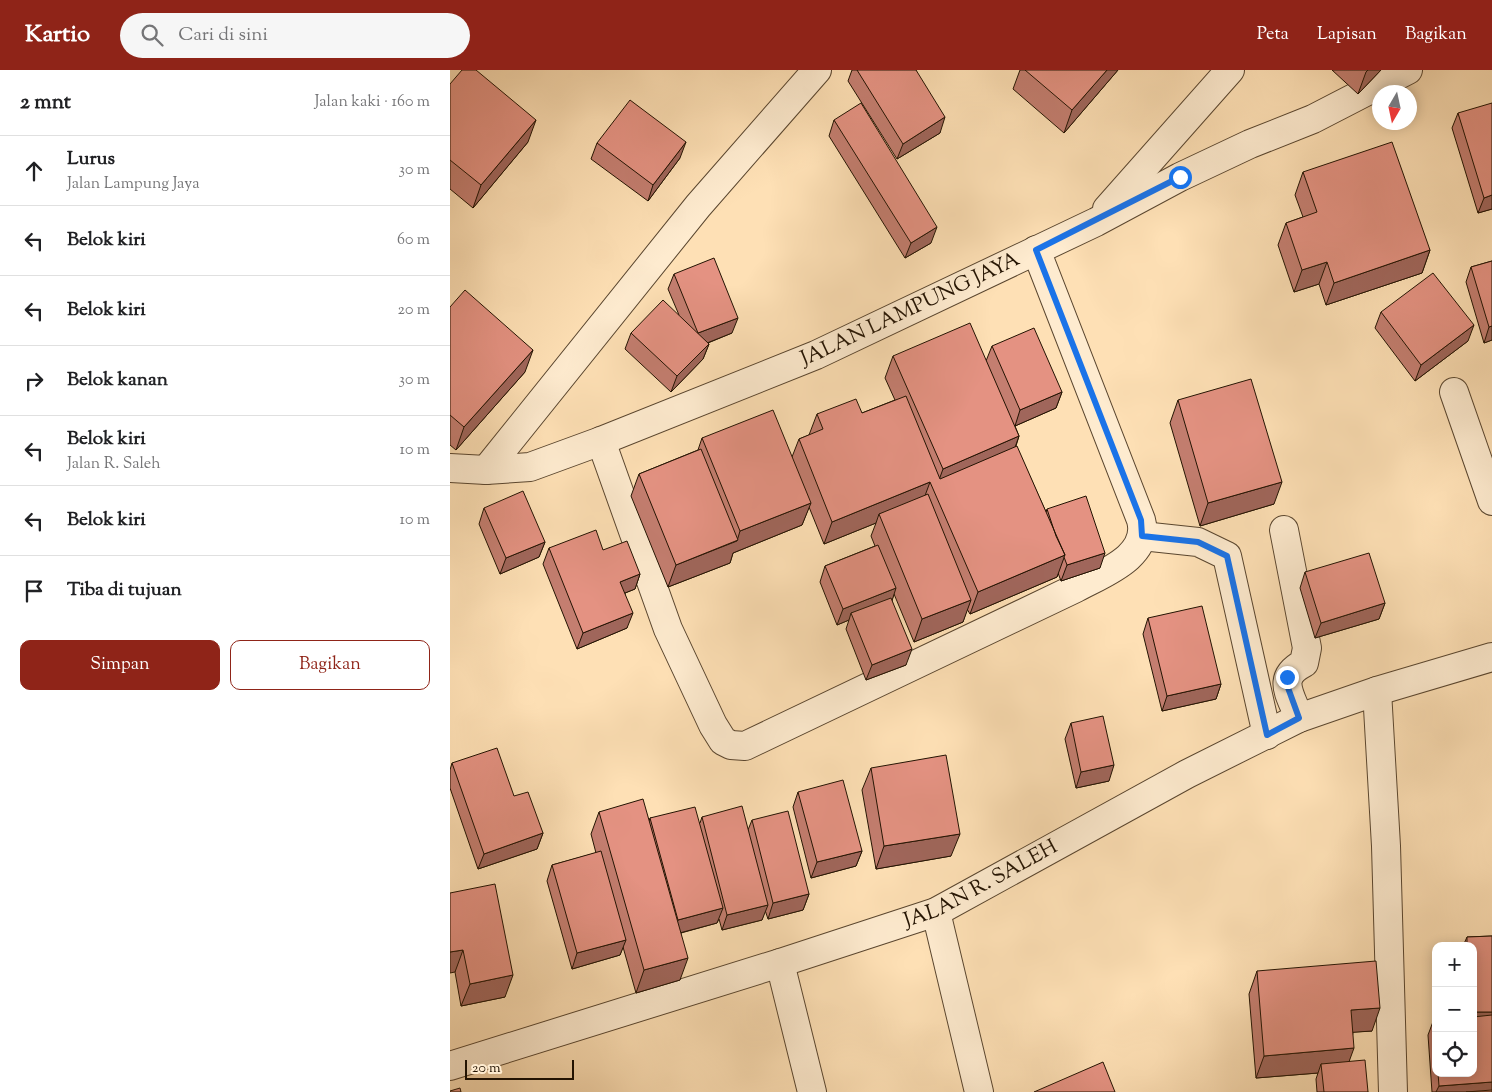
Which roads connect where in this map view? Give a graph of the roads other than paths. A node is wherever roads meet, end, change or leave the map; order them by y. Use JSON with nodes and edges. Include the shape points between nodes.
{"nodes":[{"id":1,"x":817,"y":70,"type":"edge"},
{"id":2,"x":1230,"y":70,"type":"edge"},
{"id":3,"x":1408,"y":70,"type":"edge"},
{"id":4,"x":1096,"y":222,"type":"junction"},
{"id":5,"x":1036,"y":250,"type":"junction"},
{"id":6,"x":1454,"y":392,"type":"dead end"},
{"id":7,"x":601,"y":441,"type":"junction"},
{"id":8,"x":450,"y":468,"type":"edge"},
{"id":9,"x":486,"y":470,"type":"junction"},
{"id":10,"x":1492,"y":501,"type":"edge"},
{"id":11,"x":1284,"y":530,"type":"dead end"},
{"id":12,"x":1142,"y":536,"type":"junction"},
{"id":13,"x":1492,"y":657,"type":"edge"},
{"id":14,"x":1377,"y":691,"type":"junction"},
{"id":15,"x":1299,"y":718,"type":"junction"},
{"id":16,"x":1267,"y":735,"type":"junction"},
{"id":17,"x":936,"y":912,"type":"junction"},
{"id":18,"x":780,"y":963,"type":"junction"},
{"id":19,"x":450,"y":1066,"type":"edge"},
{"id":20,"x":812,"y":1092,"type":"edge"},
{"id":21,"x":979,"y":1092,"type":"edge"},
{"id":22,"x":1393,"y":1092,"type":"edge"}],
"edges":[{"from":1,"to":9,"type":"street","via":[[698,206]]},
{"from":2,"to":4,"type":"street"},
{"from":3,"to":4,"type":"street","name":"JALAN LAMPUNG JAYA","via":[[1313,119],[1180,177]]},
{"from":4,"to":5,"type":"street","name":"JALAN LAMPUNG JAYA"},
{"from":5,"to":7,"type":"street","name":"JALAN LAMPUNG JAYA","via":[[816,354]]},
{"from":5,"to":12,"type":"street","via":[[1135,503],[1143,526]]},
{"from":6,"to":10,"type":"street"},
{"from":7,"to":9,"type":"street","name":"JALAN LAMPUNG JAYA","via":[[530,467]]},
{"from":7,"to":12,"type":"street","via":[[668,629],[713,726],[720,738],[731,745],[746,746],[1076,588],[1126,560]]},
{"from":8,"to":9,"type":"street","name":"JALAN LAMPUNG JAYA"},
{"from":11,"to":15,"type":"street","via":[[1307,648],[1304,663],[1291,670],[1287,677]]},
{"from":12,"to":16,"type":"street","via":[[1198,542],[1227,556]]},
{"from":13,"to":14,"type":"street","name":"JALAN R. SALEH"},
{"from":14,"to":15,"type":"street","name":"JALAN R. SALEH"},
{"from":14,"to":22,"type":"street"},
{"from":15,"to":16,"type":"street","name":"JALAN R. SALEH"},
{"from":16,"to":17,"type":"street","name":"JALAN R. SALEH","via":[[1187,774]]},
{"from":17,"to":18,"type":"street","name":"JALAN R. SALEH"},
{"from":17,"to":21,"type":"street"},
{"from":18,"to":19,"type":"street","name":"JALAN R. SALEH"},
{"from":18,"to":20,"type":"street"}]}
